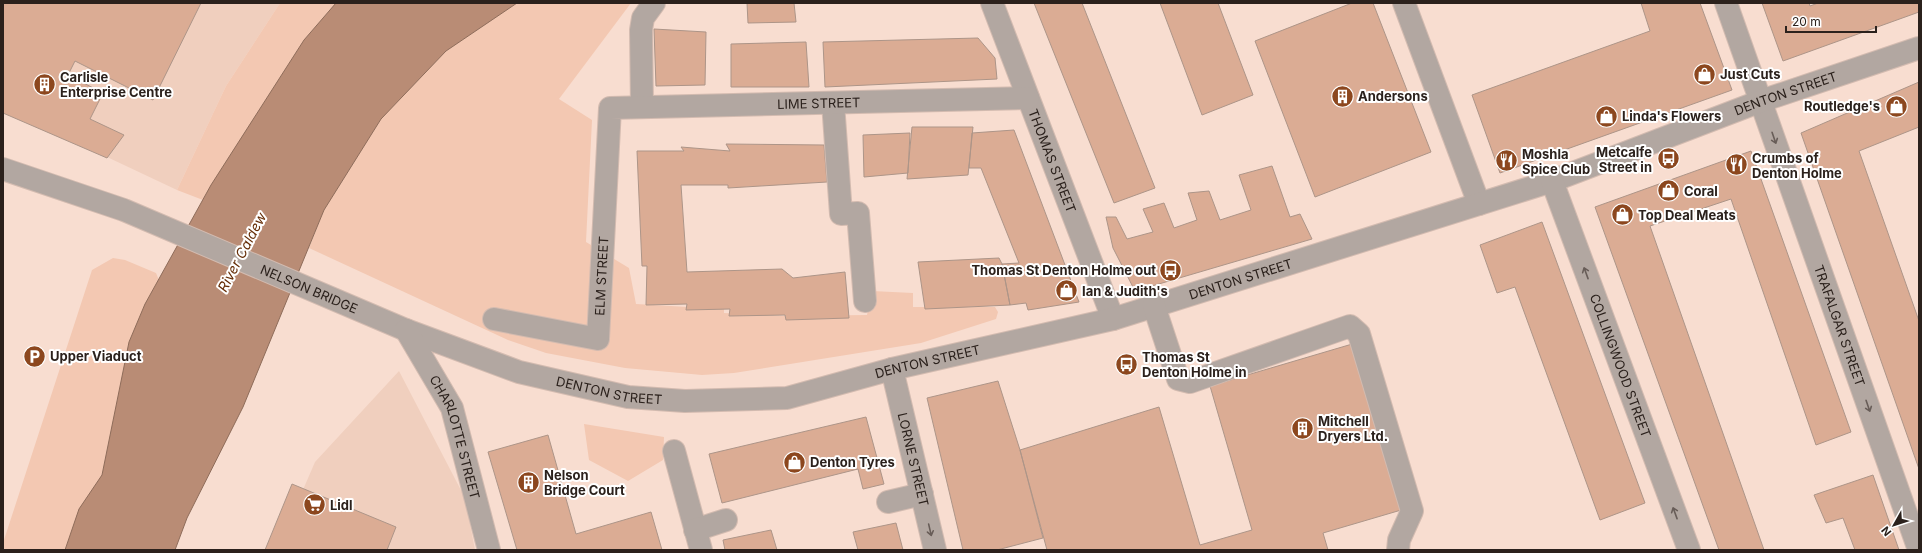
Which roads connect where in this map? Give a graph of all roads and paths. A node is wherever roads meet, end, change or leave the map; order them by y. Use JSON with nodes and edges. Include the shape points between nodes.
{"nodes":[{"id":1,"x":654,"y":3,"type":"edge"},
{"id":2,"x":992,"y":3,"type":"edge"},
{"id":3,"x":1404,"y":3,"type":"edge"},
{"id":4,"x":1726,"y":3,"type":"edge"},
{"id":5,"x":1919,"y":48,"type":"edge"},
{"id":6,"x":1028,"y":98,"type":"junction"},
{"id":7,"x":1761,"y":101,"type":"junction"},
{"id":8,"x":833,"y":103,"type":"junction"},
{"id":9,"x":642,"y":107,"type":"junction"},
{"id":10,"x":610,"y":108,"type":"joint"},
{"id":11,"x":3,"y":169,"type":"edge"},
{"id":12,"x":1552,"y":181,"type":"junction"},
{"id":13,"x":1479,"y":204,"type":"junction"},
{"id":14,"x":865,"y":301,"type":"dead end"},
{"id":15,"x":1154,"y":306,"type":"junction"},
{"id":16,"x":494,"y":319,"type":"dead end"},
{"id":17,"x":1113,"y":319,"type":"junction"},
{"id":18,"x":406,"y":330,"type":"junction"},
{"id":19,"x":892,"y":369,"type":"junction"},
{"id":20,"x":674,"y":451,"type":"dead end"},
{"id":21,"x":922,"y":494,"type":"junction"},
{"id":22,"x":888,"y":502,"type":"dead end"},
{"id":23,"x":726,"y":520,"type":"dead end"},
{"id":24,"x":698,"y":540,"type":"edge"},
{"id":25,"x":489,"y":550,"type":"edge"},
{"id":26,"x":935,"y":550,"type":"edge"},
{"id":27,"x":1398,"y":550,"type":"edge"},
{"id":28,"x":1689,"y":550,"type":"edge"},
{"id":29,"x":1919,"y":550,"type":"edge"}],
"edges":[{"from":1,"to":9,"type":"street","via":[[643,18],[641,30]]},
{"from":2,"to":6,"type":"street","name":"THOMAS STREET"},
{"from":3,"to":13,"type":"street"},
{"from":4,"to":7,"type":"street","name":"TRAFALGAR STREET"},
{"from":5,"to":7,"type":"street","name":"DENTON STREET"},
{"from":6,"to":8,"type":"street","name":"LIME STREET"},
{"from":6,"to":17,"type":"street","name":"THOMAS STREET"},
{"from":7,"to":12,"type":"street","name":"DENTON STREET"},
{"from":7,"to":29,"type":"street","name":"TRAFALGAR STREET","one_way":true},
{"from":8,"to":9,"type":"street","name":"LIME STREET"},
{"from":8,"to":14,"type":"street","via":[[841,214],[858,213]]},
{"from":9,"to":10,"type":"street","name":"LIME STREET"},
{"from":10,"to":16,"type":"street","name":"ELM STREET","via":[[598,339]]},
{"from":11,"to":18,"type":"street","name":"NELSON BRIDGE","via":[[124,210]]},
{"from":12,"to":13,"type":"street","name":"DENTON STREET"},
{"from":28,"to":12,"type":"street","name":"COLLINGWOOD STREET","one_way":true},
{"from":13,"to":15,"type":"street","name":"DENTON STREET"},
{"from":15,"to":17,"type":"street","name":"DENTON STREET"},
{"from":15,"to":27,"type":"street","via":[[1178,379],[1190,382],[1350,326],[1359,334],[1412,511],[1399,540]]},
{"from":17,"to":19,"type":"street","name":"DENTON STREET"},
{"from":18,"to":19,"type":"street","name":"DENTON STREET","via":[[519,372],[628,397],[685,401],[787,398]]},
{"from":18,"to":25,"type":"street","name":"CHARLOTTE STREET","via":[[452,408]]},
{"from":19,"to":21,"type":"street","name":"LORNE STREET"},
{"from":20,"to":24,"type":"street"},
{"from":21,"to":22,"type":"street"},
{"from":21,"to":26,"type":"street","name":"LORNE STREET","one_way":true},
{"from":23,"to":24,"type":"street"}]}
